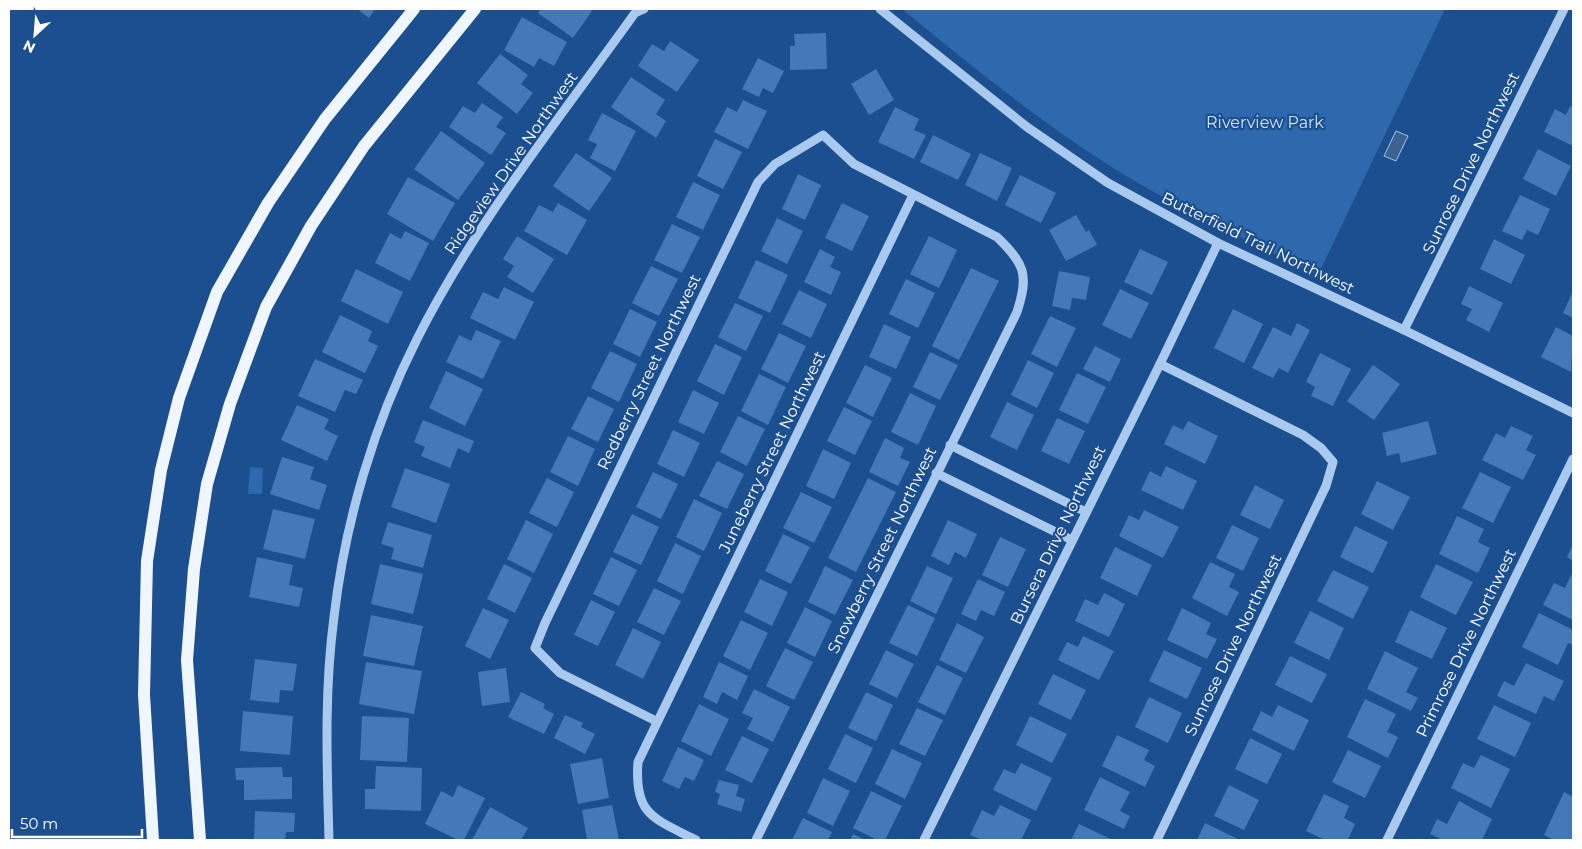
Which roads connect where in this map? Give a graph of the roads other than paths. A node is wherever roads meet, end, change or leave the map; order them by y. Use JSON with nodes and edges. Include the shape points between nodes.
{"nodes":[{"id":1,"x":414,"y":9,"type":"edge"},
{"id":2,"x":475,"y":9,"type":"edge"},
{"id":3,"x":644,"y":9,"type":"edge"},
{"id":4,"x":880,"y":9,"type":"edge"},
{"id":5,"x":1564,"y":9,"type":"edge"},
{"id":6,"x":913,"y":195,"type":"junction"},
{"id":7,"x":1218,"y":243,"type":"junction"},
{"id":8,"x":1404,"y":330,"type":"junction"},
{"id":9,"x":1160,"y":364,"type":"junction"},
{"id":10,"x":1573,"y":413,"type":"edge"},
{"id":11,"x":950,"y":446,"type":"junction"},
{"id":12,"x":1573,"y":459,"type":"edge"},
{"id":13,"x":936,"y":472,"type":"junction"},
{"id":14,"x":1086,"y":512,"type":"junction"},
{"id":15,"x":1072,"y":540,"type":"junction"},
{"id":16,"x":656,"y":721,"type":"junction"},
{"id":17,"x":153,"y":840,"type":"edge"},
{"id":18,"x":200,"y":840,"type":"edge"},
{"id":19,"x":328,"y":840,"type":"edge"},
{"id":20,"x":696,"y":840,"type":"edge"},
{"id":21,"x":756,"y":840,"type":"edge"},
{"id":22,"x":924,"y":840,"type":"edge"},
{"id":23,"x":1157,"y":840,"type":"edge"},
{"id":24,"x":1387,"y":840,"type":"edge"}],
"edges":[{"from":1,"to":17,"type":"main road","via":[[325,119],[268,203],[218,292],[179,398],[161,470],[147,561],[144,695]]},
{"from":2,"to":18,"type":"main road","via":[[364,146],[311,226],[266,306],[230,404],[207,484],[194,569],[187,660]]},
{"from":3,"to":19,"type":"street","name":"Ridgeview Drive Northwest","via":[[635,13],[516,177],[458,266],[416,340],[378,430],[359,489],[334,617],[326,698]]},
{"from":4,"to":7,"type":"street","name":"Butterfield Trail Northwest","via":[[1027,127],[1108,183]]},
{"from":5,"to":8,"type":"street","name":"Sunrose Drive Northwest"},
{"from":6,"to":11,"type":"street","name":"Snowberry Street Northwest","via":[[998,237],[1016,255],[1023,272],[1024,291],[1017,312]]},
{"from":6,"to":16,"type":"street","name":"Juneberry Street Northwest"},
{"from":6,"to":16,"type":"street","name":"Redberry Street Northwest","via":[[854,164],[823,135],[775,164],[758,182],[535,648],[560,673]]},
{"from":7,"to":8,"type":"street","name":"Butterfield Trail Northwest"},
{"from":7,"to":9,"type":"street","name":"Bursera Drive Northwest"},
{"from":8,"to":10,"type":"street","name":"Butterfield Trail Northwest"},
{"from":9,"to":14,"type":"street","name":"Bursera Drive Northwest"},
{"from":9,"to":23,"type":"street","name":"Sunrose Drive Northwest","via":[[1303,435],[1333,462],[1326,486]]},
{"from":11,"to":13,"type":"street","name":"Snowberry Street Northwest"},
{"from":11,"to":14,"type":"street"},
{"from":12,"to":24,"type":"street","name":"Primrose Drive Northwest"},
{"from":13,"to":15,"type":"street"},
{"from":13,"to":21,"type":"street","name":"Snowberry Street Northwest"},
{"from":14,"to":15,"type":"street","name":"Bursera Drive Northwest"},
{"from":15,"to":22,"type":"street","name":"Bursera Drive Northwest"},
{"from":16,"to":20,"type":"street","name":"Juneberry Street Northwest","via":[[638,762],[636,787],[644,808],[665,824]]}]}
